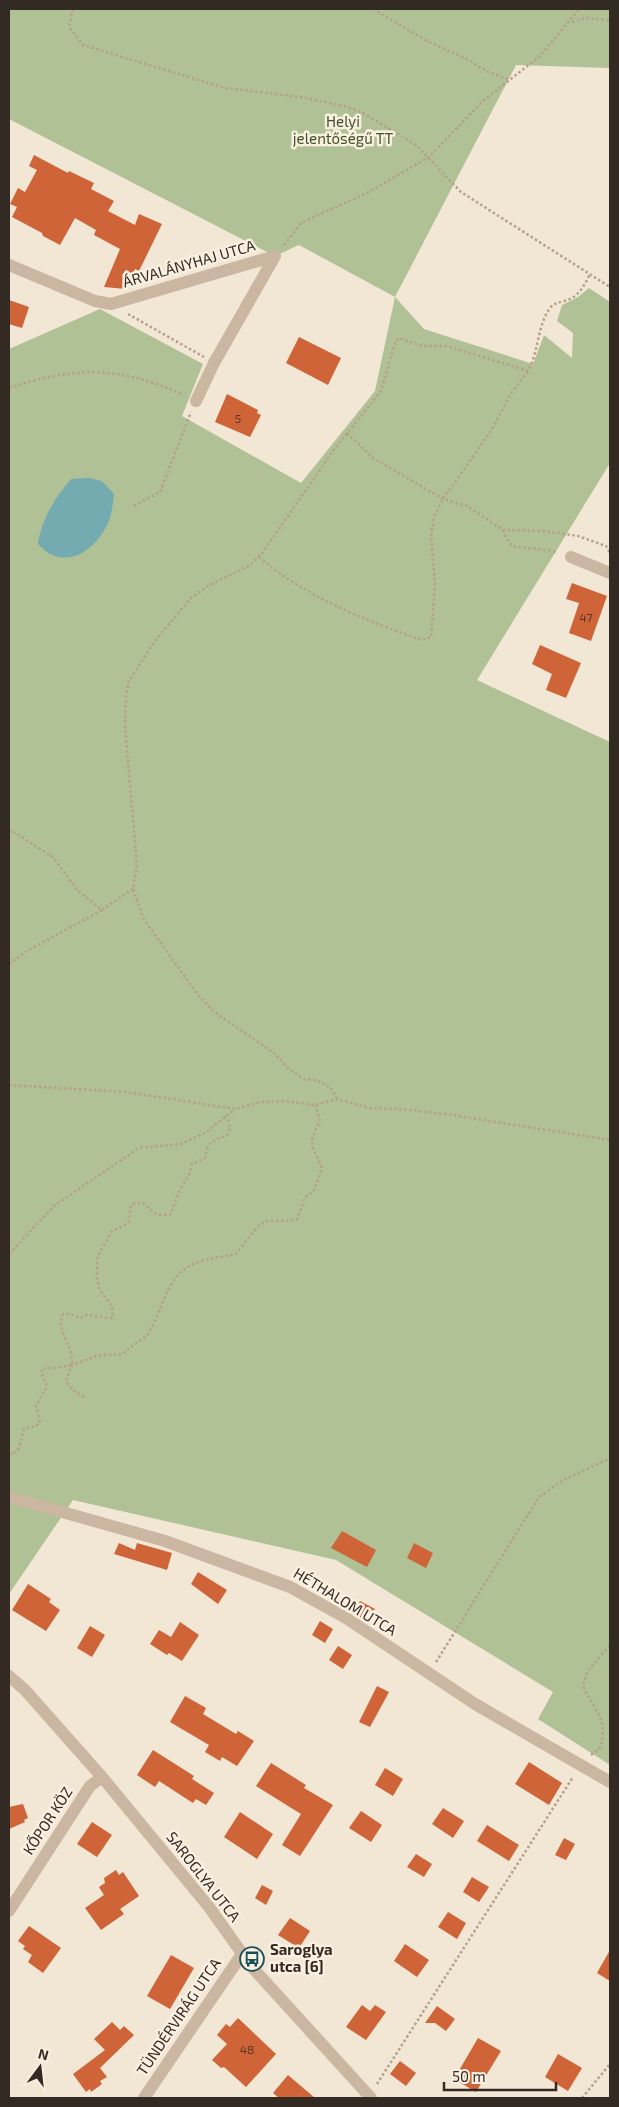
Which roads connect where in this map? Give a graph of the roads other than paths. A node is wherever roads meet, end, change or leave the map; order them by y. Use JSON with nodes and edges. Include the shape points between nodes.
{"nodes":[{"id":1,"x":9,"y":265,"type":"edge"},
{"id":2,"x":196,"y":401,"type":"road end"},
{"id":3,"x":571,"y":557,"type":"road end"},
{"id":4,"x":610,"y":573,"type":"edge"},
{"id":5,"x":9,"y":1497,"type":"edge"},
{"id":6,"x":9,"y":1676,"type":"edge"},
{"id":7,"x":102,"y":1776,"type":"junction"},
{"id":8,"x":610,"y":1782,"type":"edge"},
{"id":9,"x":9,"y":1911,"type":"edge"},
{"id":10,"x":242,"y":1954,"type":"junction"},
{"id":11,"x":370,"y":2097,"type":"edge"},
{"id":12,"x":144,"y":2098,"type":"edge"}],
"edges":[{"from":1,"to":2,"type":"street","name":"ÁRVALÁNYHAJ UTCA","via":[[95,301],[111,304],[275,256]]},
{"from":3,"to":4,"type":"street"},
{"from":5,"to":8,"type":"street","name":"HÉTHALOM UTCA","via":[[165,1541],[290,1587],[346,1618],[428,1674]]},
{"from":6,"to":7,"type":"street","name":"SAROGLYA UTCA"},
{"from":7,"to":9,"type":"street","name":"KŐPOR KÖZ","via":[[90,1786]]},
{"from":7,"to":10,"type":"street","name":"SAROGLYA UTCA"},
{"from":10,"to":11,"type":"street","name":"SAROGLYA UTCA"},
{"from":10,"to":12,"type":"street","name":"TÜNDÉRVIRÁG UTCA"}]}
